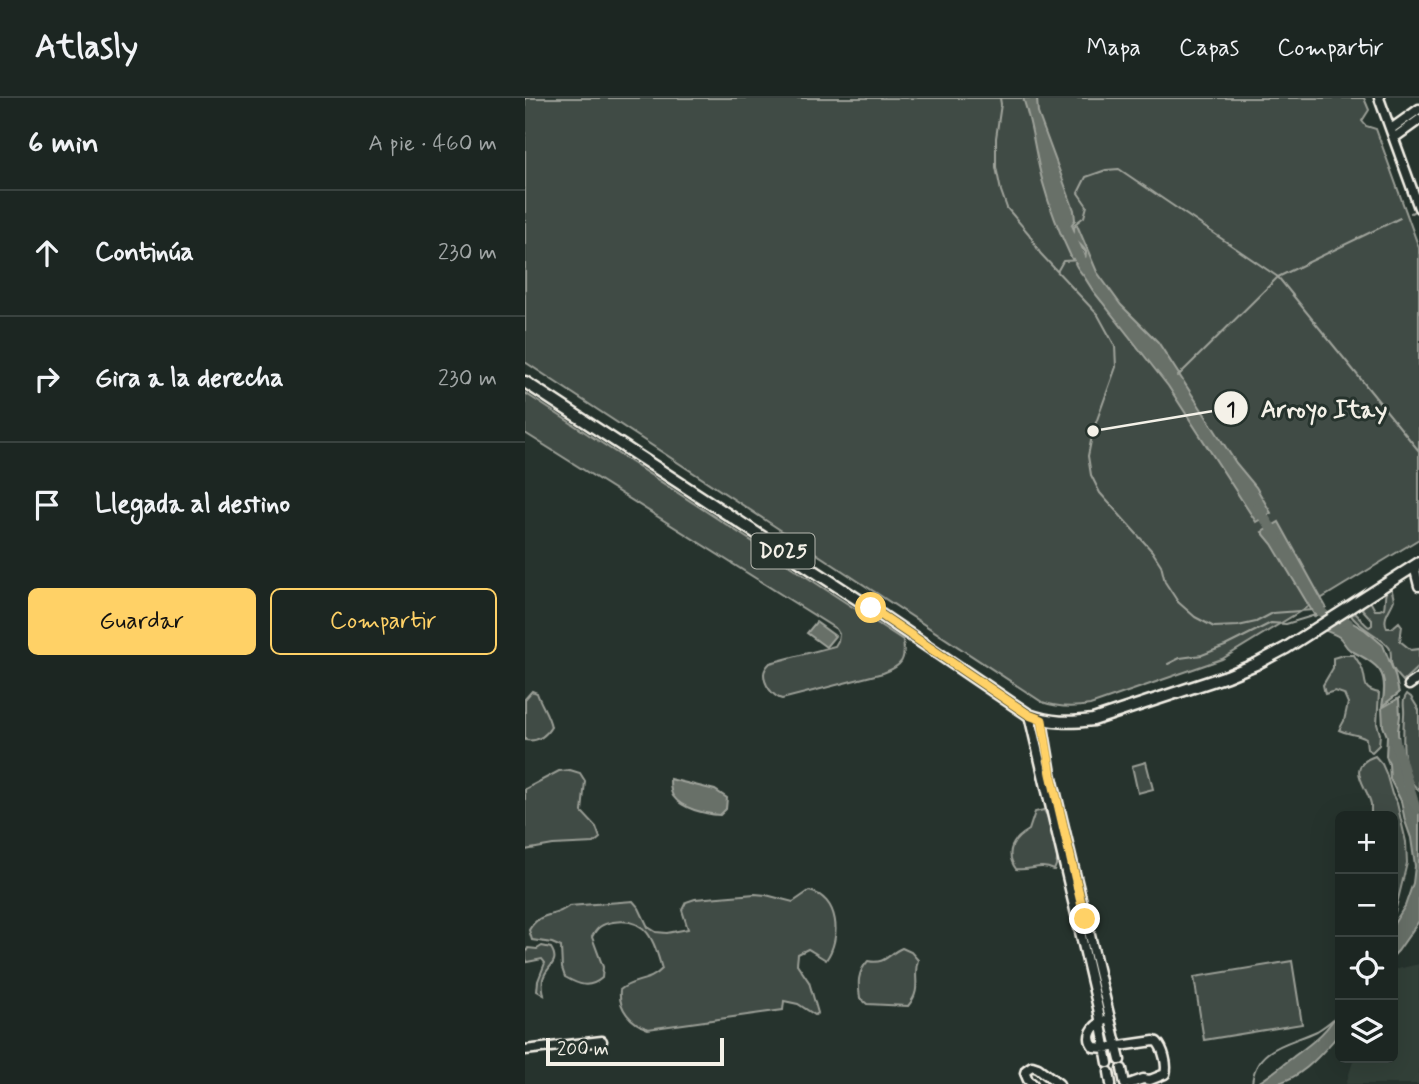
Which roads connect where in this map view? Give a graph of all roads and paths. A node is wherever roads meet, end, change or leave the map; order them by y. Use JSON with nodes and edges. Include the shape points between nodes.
{"nodes":[{"id":1,"x":1379,"y":98,"type":"edge"},
{"id":2,"x":1419,"y":109,"type":"edge"},
{"id":3,"x":1419,"y":120,"type":"edge"},
{"id":4,"x":1391,"y":129,"type":"junction"},
{"id":5,"x":1394,"y":138,"type":"junction"},
{"id":6,"x":1418,"y":205,"type":"edge"},
{"id":7,"x":525,"y":382,"type":"edge"},
{"id":8,"x":1417,"y":564,"type":"edge"},
{"id":9,"x":1419,"y":586,"type":"edge"},
{"id":10,"x":1419,"y":678,"type":"edge"},
{"id":11,"x":1409,"y":685,"type":"dead end"},
{"id":12,"x":1029,"y":715,"type":"junction"},
{"id":13,"x":1042,"y":720,"type":"junction"},
{"id":14,"x":1081,"y":920,"type":"junction"},
{"id":15,"x":1110,"y":1019,"type":"junction"},
{"id":16,"x":1101,"y":1022,"type":"junction"},
{"id":17,"x":602,"y":1041,"type":"dead end"},
{"id":18,"x":1117,"y":1046,"type":"junction"},
{"id":19,"x":1106,"y":1048,"type":"junction"},
{"id":20,"x":525,"y":1050,"type":"edge"},
{"id":21,"x":1148,"y":1082,"type":"edge"},
{"id":22,"x":1034,"y":1084,"type":"edge"},
{"id":23,"x":1059,"y":1084,"type":"edge"},
{"id":24,"x":1111,"y":1084,"type":"edge"},
{"id":25,"x":1118,"y":1084,"type":"edge"},
{"id":26,"x":1126,"y":1084,"type":"edge"}],
"edges":[{"from":1,"to":4,"type":"street"},
{"from":2,"to":4,"type":"street"},
{"from":3,"to":5,"type":"street"},
{"from":4,"to":5,"type":"street"},
{"from":5,"to":6,"type":"street"},
{"from":7,"to":12,"type":"main road","number":"D025"},
{"from":8,"to":9,"type":"street"},
{"from":8,"to":13,"type":"main road","number":"D025","via":[[1256,664],[1093,719],[1071,723]]},
{"from":10,"to":11,"type":"street"},
{"from":12,"to":13,"type":"main road","number":"D025"},
{"from":12,"to":14,"type":"street"},
{"from":13,"to":14,"type":"street"},
{"from":14,"to":15,"type":"street"},
{"from":14,"to":16,"type":"street"},
{"from":15,"to":16,"type":"street"},
{"from":15,"to":18,"type":"street"},
{"from":16,"to":19,"type":"street"},
{"from":16,"to":19,"type":"street","via":[[1089,1038],[1094,1047]]},
{"from":17,"to":20,"type":"street"},
{"from":18,"to":19,"type":"street"},
{"from":18,"to":21,"type":"street","via":[[1159,1043],[1167,1070]]},
{"from":18,"to":26,"type":"street"},
{"from":19,"to":24,"type":"street"},
{"from":21,"to":26,"type":"street"},
{"from":22,"to":23,"type":"street","via":[[1025,1073],[1032,1066]]},
{"from":25,"to":26,"type":"street"}]}
